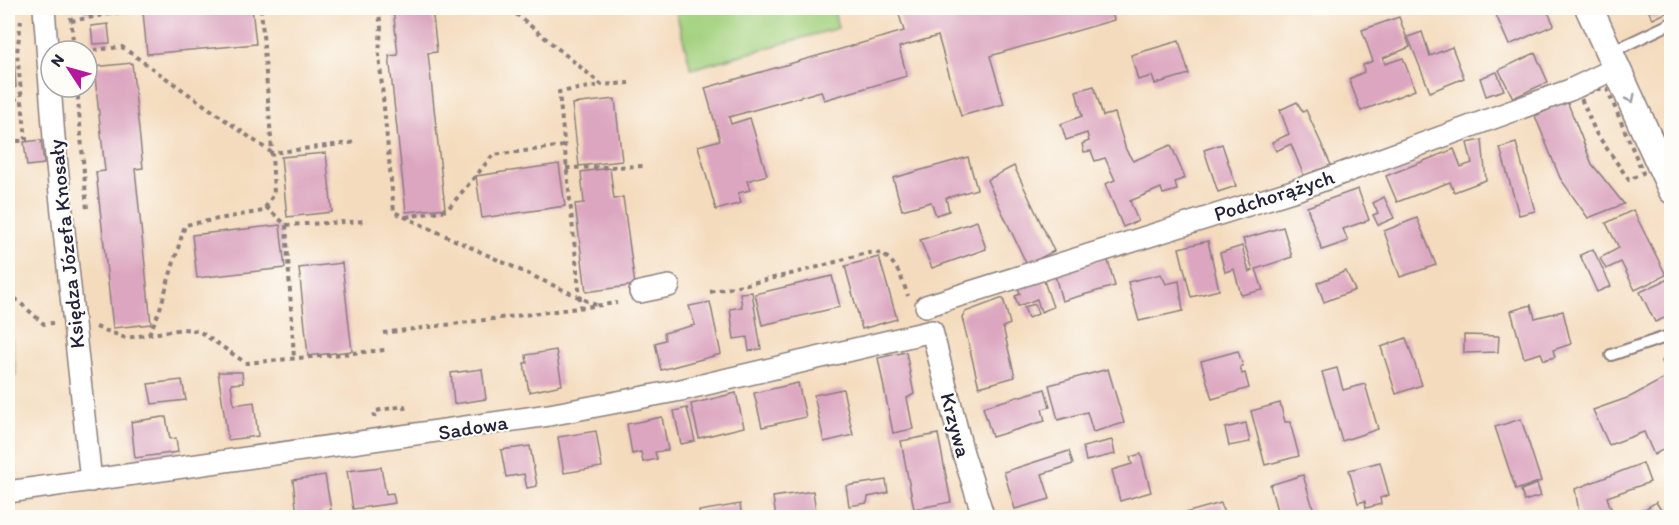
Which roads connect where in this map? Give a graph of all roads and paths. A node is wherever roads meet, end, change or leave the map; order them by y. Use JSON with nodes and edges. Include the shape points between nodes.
{"nodes":[{"id":1,"x":44,"y":8,"type":"edge"},
{"id":2,"x":70,"y":8,"type":"edge"},
{"id":3,"x":143,"y":8,"type":"edge"},
{"id":4,"x":261,"y":8,"type":"edge"},
{"id":5,"x":378,"y":8,"type":"edge"},
{"id":6,"x":509,"y":8,"type":"edge"},
{"id":7,"x":1588,"y":8,"type":"edge"},
{"id":8,"x":21,"y":17,"type":"dead end"},
{"id":9,"x":71,"y":21,"type":"junction"},
{"id":10,"x":1671,"y":23,"type":"edge"},
{"id":11,"x":73,"y":39,"type":"edge"},
{"id":12,"x":99,"y":49,"type":"edge"},
{"id":13,"x":1612,"y":61,"type":"junction"},
{"id":14,"x":629,"y":83,"type":"dead end"},
{"id":15,"x":602,"y":85,"type":"junction"},
{"id":16,"x":21,"y":92,"type":"junction"},
{"id":17,"x":8,"y":108,"type":"edge"},
{"id":18,"x":26,"y":140,"type":"dead end"},
{"id":19,"x":357,"y":142,"type":"dead end"},
{"id":20,"x":564,"y":146,"type":"junction"},
{"id":21,"x":272,"y":153,"type":"junction"},
{"id":22,"x":646,"y":165,"type":"dead end"},
{"id":23,"x":566,"y":168,"type":"junction"},
{"id":24,"x":1643,"y":173,"type":"joint"},
{"id":25,"x":1671,"y":189,"type":"edge"},
{"id":26,"x":266,"y":207,"type":"junction"},
{"id":27,"x":405,"y":217,"type":"junction"},
{"id":28,"x":367,"y":221,"type":"dead end"},
{"id":29,"x":286,"y":225,"type":"junction"},
{"id":30,"x":669,"y":286,"type":"dead end"},
{"id":31,"x":8,"y":292,"type":"edge"},
{"id":32,"x":640,"y":292,"type":"dead end"},
{"id":33,"x":710,"y":292,"type":"dead end"},
{"id":34,"x":579,"y":296,"type":"junction"},
{"id":35,"x":617,"y":303,"type":"dead end"},
{"id":36,"x":918,"y":304,"type":"joint"},
{"id":37,"x":598,"y":306,"type":"junction"},
{"id":38,"x":581,"y":309,"type":"junction"},
{"id":39,"x":44,"y":324,"type":"dead end"},
{"id":40,"x":96,"y":326,"type":"dead end"},
{"id":41,"x":932,"y":331,"type":"joint"},
{"id":42,"x":383,"y":333,"type":"dead end"},
{"id":43,"x":149,"y":334,"type":"junction"},
{"id":44,"x":1671,"y":335,"type":"edge"},
{"id":45,"x":385,"y":350,"type":"dead end"},
{"id":46,"x":1611,"y":355,"type":"dead end"},
{"id":47,"x":294,"y":358,"type":"junction"},
{"id":48,"x":91,"y":481,"type":"junction"},
{"id":49,"x":8,"y":492,"type":"edge"},
{"id":50,"x":984,"y":518,"type":"edge"}],
"edges":[{"from":1,"to":48,"type":"street","name":"Księdza Józefa Knosały"},
{"from":2,"to":9,"type":"path"},
{"from":3,"to":9,"type":"path"},
{"from":4,"to":21,"type":"path"},
{"from":5,"to":27,"type":"path","via":[[378,55],[392,199],[394,212]]},
{"from":6,"to":15,"type":"path"},
{"from":7,"to":13,"type":"street"},
{"from":8,"to":16,"type":"path","via":[[17,52]]},
{"from":9,"to":11,"type":"path"},
{"from":10,"to":13,"type":"lane"},
{"from":12,"to":21,"type":"path","via":[[122,47]]},
{"from":13,"to":25,"type":"street","one_way":true},
{"from":13,"to":36,"type":"street","name":"Podchorążych","via":[[1570,90],[1299,189]]},
{"from":14,"to":15,"type":"path"},
{"from":15,"to":20,"type":"path","via":[[559,92]]},
{"from":16,"to":17,"type":"path"},
{"from":16,"to":18,"type":"path"},
{"from":19,"to":21,"type":"path"},
{"from":20,"to":23,"type":"path"},
{"from":20,"to":27,"type":"path","via":[[493,155],[447,210]]},
{"from":21,"to":26,"type":"path","via":[[274,194]]},
{"from":22,"to":23,"type":"path"},
{"from":23,"to":34,"type":"path"},
{"from":24,"to":24,"type":"path","via":[[1629,180],[1596,134],[1580,96],[1597,89],[1607,90]]},
{"from":26,"to":29,"type":"path"},
{"from":26,"to":43,"type":"path","via":[[263,211],[185,225]]},
{"from":27,"to":34,"type":"path"},
{"from":28,"to":29,"type":"path"},
{"from":29,"to":47,"type":"path"},
{"from":30,"to":32,"type":"street"},
{"from":31,"to":39,"type":"path"},
{"from":33,"to":36,"type":"path","via":[[866,253],[881,254],[900,273]]},
{"from":34,"to":37,"type":"path"},
{"from":34,"to":38,"type":"path"},
{"from":35,"to":37,"type":"path"},
{"from":37,"to":38,"type":"path"},
{"from":38,"to":42,"type":"path"},
{"from":40,"to":43,"type":"path","via":[[126,338]]},
{"from":41,"to":48,"type":"street","name":"Sadowa","via":[[681,390],[549,415]]},
{"from":41,"to":50,"type":"street","name":"Krzywa"},
{"from":43,"to":47,"type":"path","via":[[183,328],[199,331],[246,363]]},
{"from":44,"to":46,"type":"lane"},
{"from":45,"to":47,"type":"path"},
{"from":48,"to":49,"type":"street","name":"Sadowa"}]}
